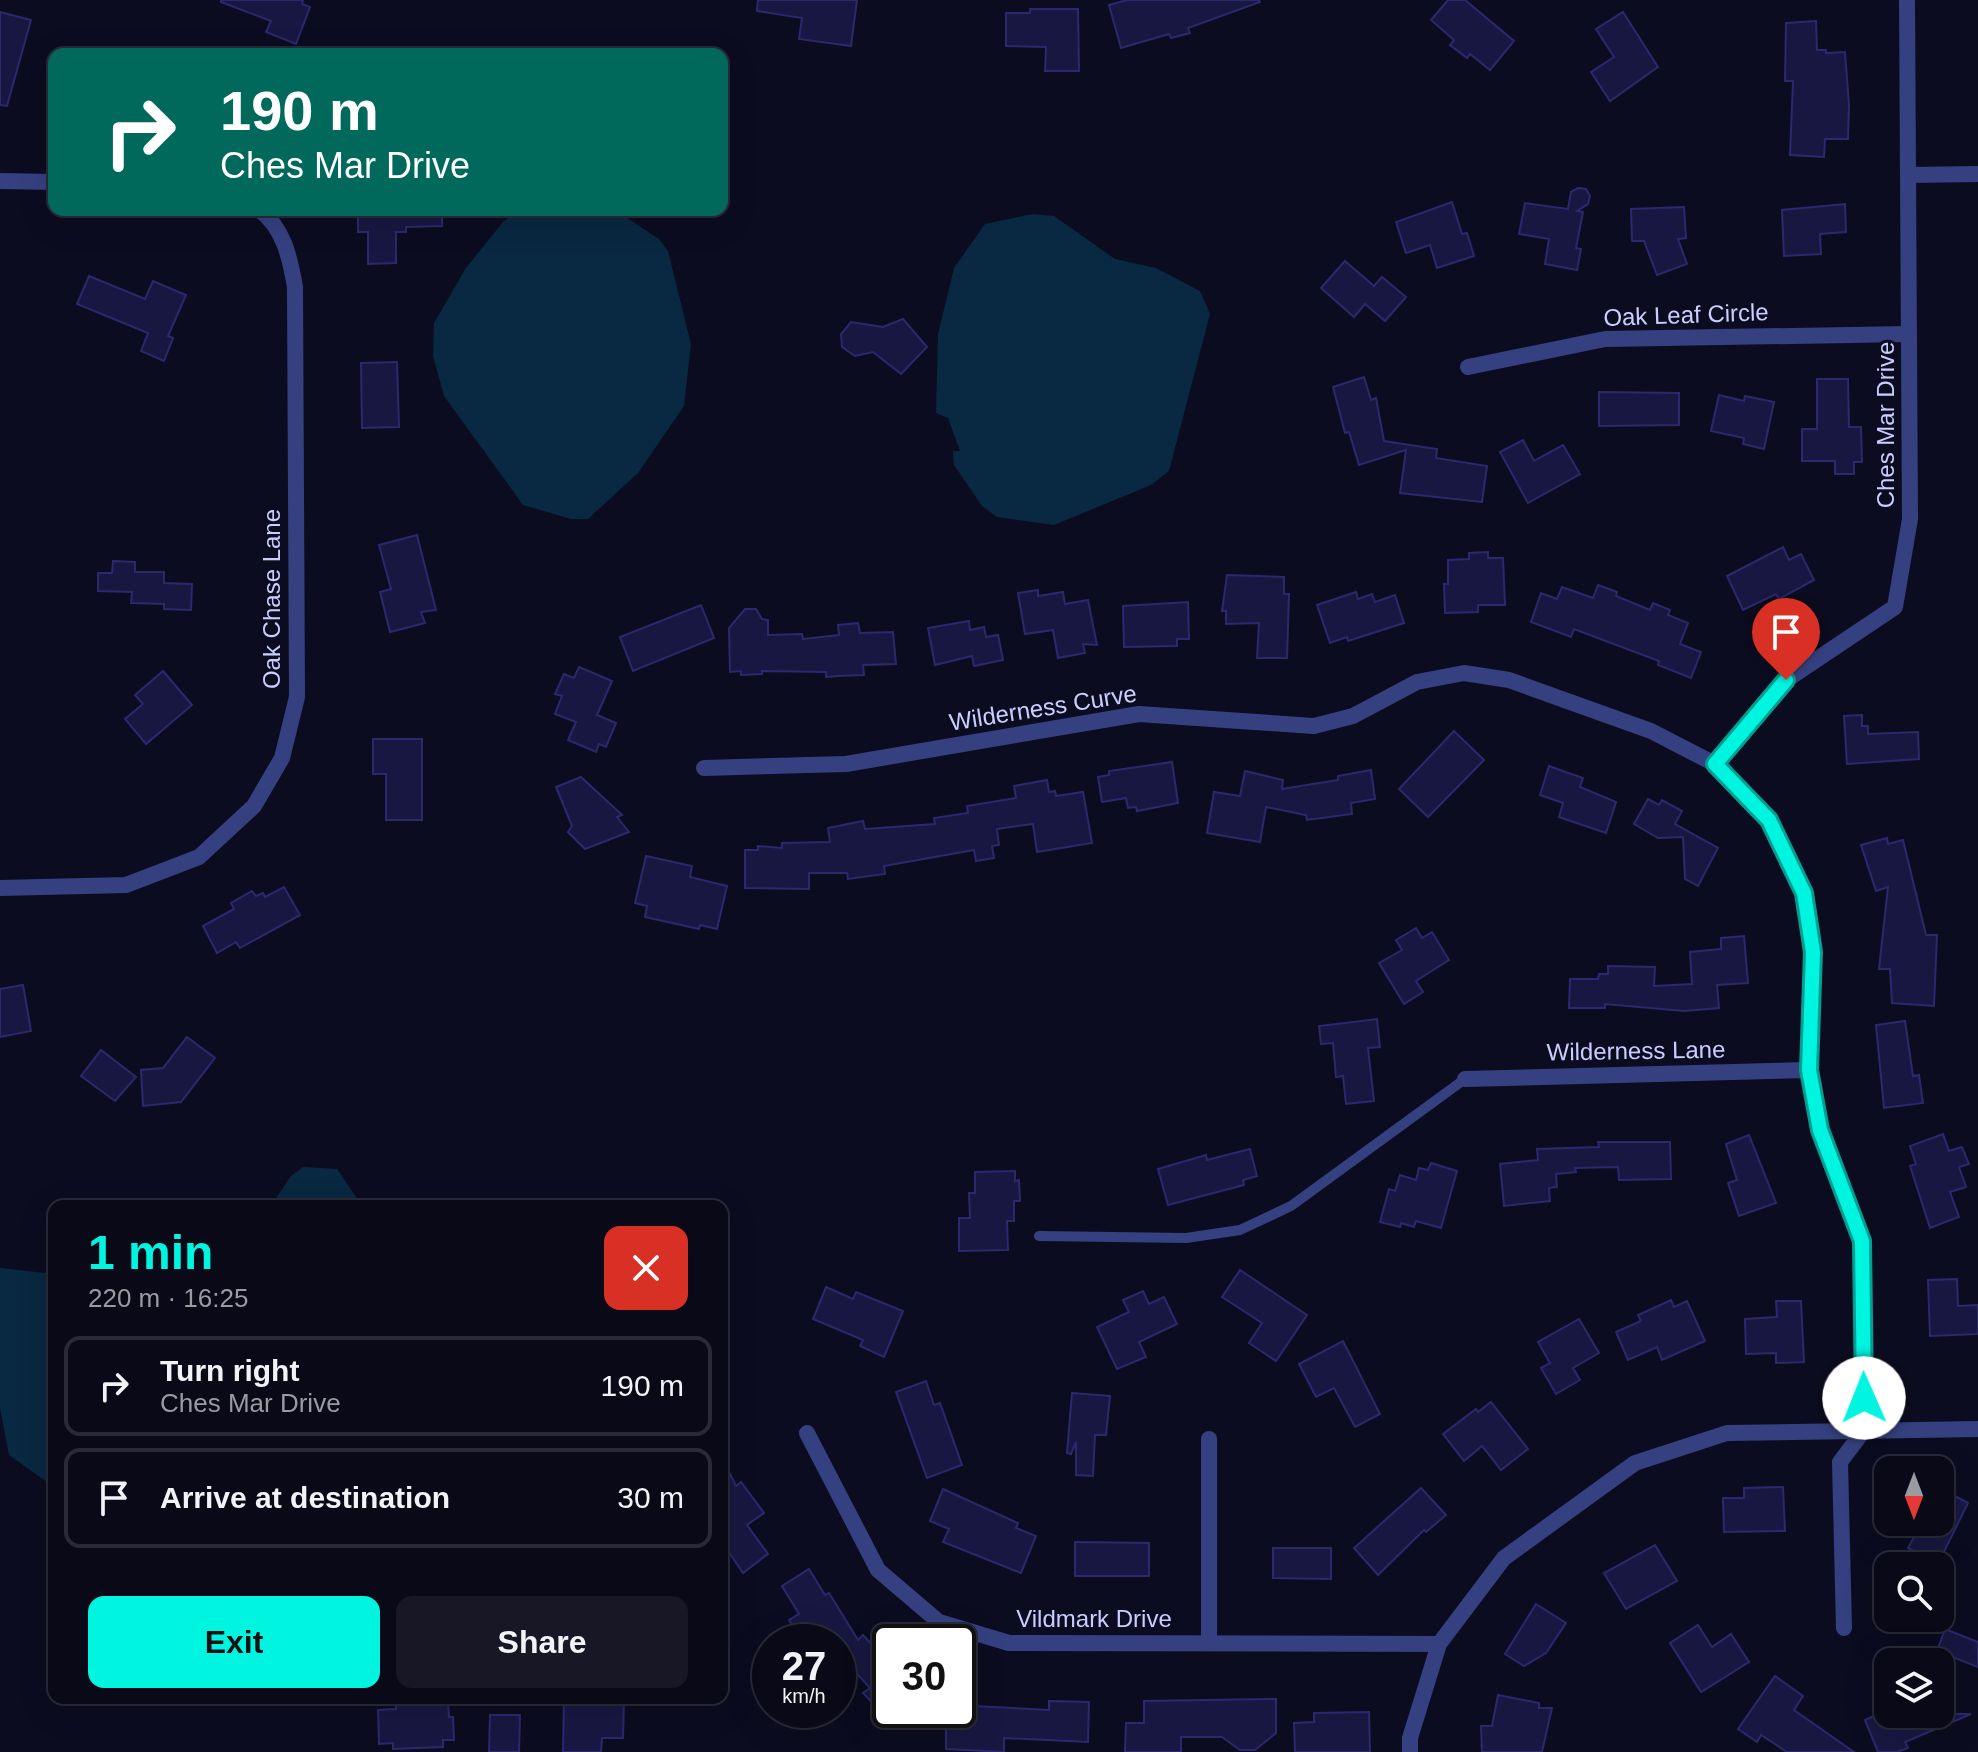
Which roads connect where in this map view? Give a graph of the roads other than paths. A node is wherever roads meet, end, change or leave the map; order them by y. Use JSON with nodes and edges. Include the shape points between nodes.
{"nodes":[{"id":1,"x":1907,"y":0,"type":"edge"},
{"id":2,"x":1978,"y":174,"type":"edge"},
{"id":3,"x":1908,"y":175,"type":"junction"},
{"id":4,"x":0,"y":181,"type":"edge"},
{"id":5,"x":48,"y":182,"type":"edge"},
{"id":6,"x":268,"y":216,"type":"edge"},
{"id":7,"x":1909,"y":334,"type":"junction"},
{"id":8,"x":1468,"y":367,"type":"dead end"},
{"id":9,"x":1715,"y":764,"type":"junction"},
{"id":10,"x":704,"y":768,"type":"dead end"},
{"id":11,"x":0,"y":888,"type":"edge"},
{"id":12,"x":1809,"y":1070,"type":"junction"},
{"id":13,"x":1465,"y":1079,"type":"joint"},
{"id":14,"x":1039,"y":1236,"type":"dead end"},
{"id":15,"x":1865,"y":1429,"type":"junction"},
{"id":16,"x":1978,"y":1429,"type":"edge"},
{"id":17,"x":807,"y":1433,"type":"dead end"},
{"id":18,"x":1209,"y":1439,"type":"dead end"},
{"id":19,"x":1844,"y":1628,"type":"dead end"},
{"id":20,"x":1209,"y":1643,"type":"junction"},
{"id":21,"x":1439,"y":1644,"type":"junction"},
{"id":22,"x":1410,"y":1752,"type":"edge"}],
"edges":[{"from":1,"to":3,"type":"street","name":"Ches Mar Drive"},
{"from":2,"to":3,"type":"street"},
{"from":3,"to":7,"type":"street","name":"Ches Mar Drive"},
{"from":4,"to":5,"type":"street"},
{"from":6,"to":11,"type":"street","name":"Oak Chase Lane","via":[[289,252],[295,287],[297,697],[282,758],[254,806],[199,857],[126,885]]},
{"from":7,"to":8,"type":"street","name":"Oak Leaf Circle","via":[[1605,339]]},
{"from":7,"to":9,"type":"street","name":"Ches Mar Drive","via":[[1910,519],[1895,607],[1786,680]]},
{"from":9,"to":10,"type":"street","name":"Wilderness Curve","via":[[1651,731],[1509,680],[1464,673],[1417,682],[1353,716],[1314,726],[1139,714],[846,764]]},
{"from":9,"to":12,"type":"street","name":"Wilderness Curve","via":[[1769,820],[1804,893],[1813,952]]},
{"from":12,"to":13,"type":"street","name":"Wilderness Lane"},
{"from":12,"to":15,"type":"street","name":"Wilderness Curve","via":[[1820,1130],[1862,1241]]},
{"from":13,"to":14,"type":"lane","via":[[1291,1206],[1240,1230],[1186,1238]]},
{"from":15,"to":16,"type":"street"},
{"from":15,"to":19,"type":"street","via":[[1840,1462]]},
{"from":15,"to":21,"type":"street","via":[[1727,1433],[1635,1463],[1504,1558]]},
{"from":17,"to":20,"type":"street","name":"Vildmark Drive","via":[[878,1570],[939,1622],[1009,1643]]},
{"from":18,"to":20,"type":"street"},
{"from":20,"to":21,"type":"street","name":"Vildmark Drive"},
{"from":21,"to":22,"type":"street"}]}
